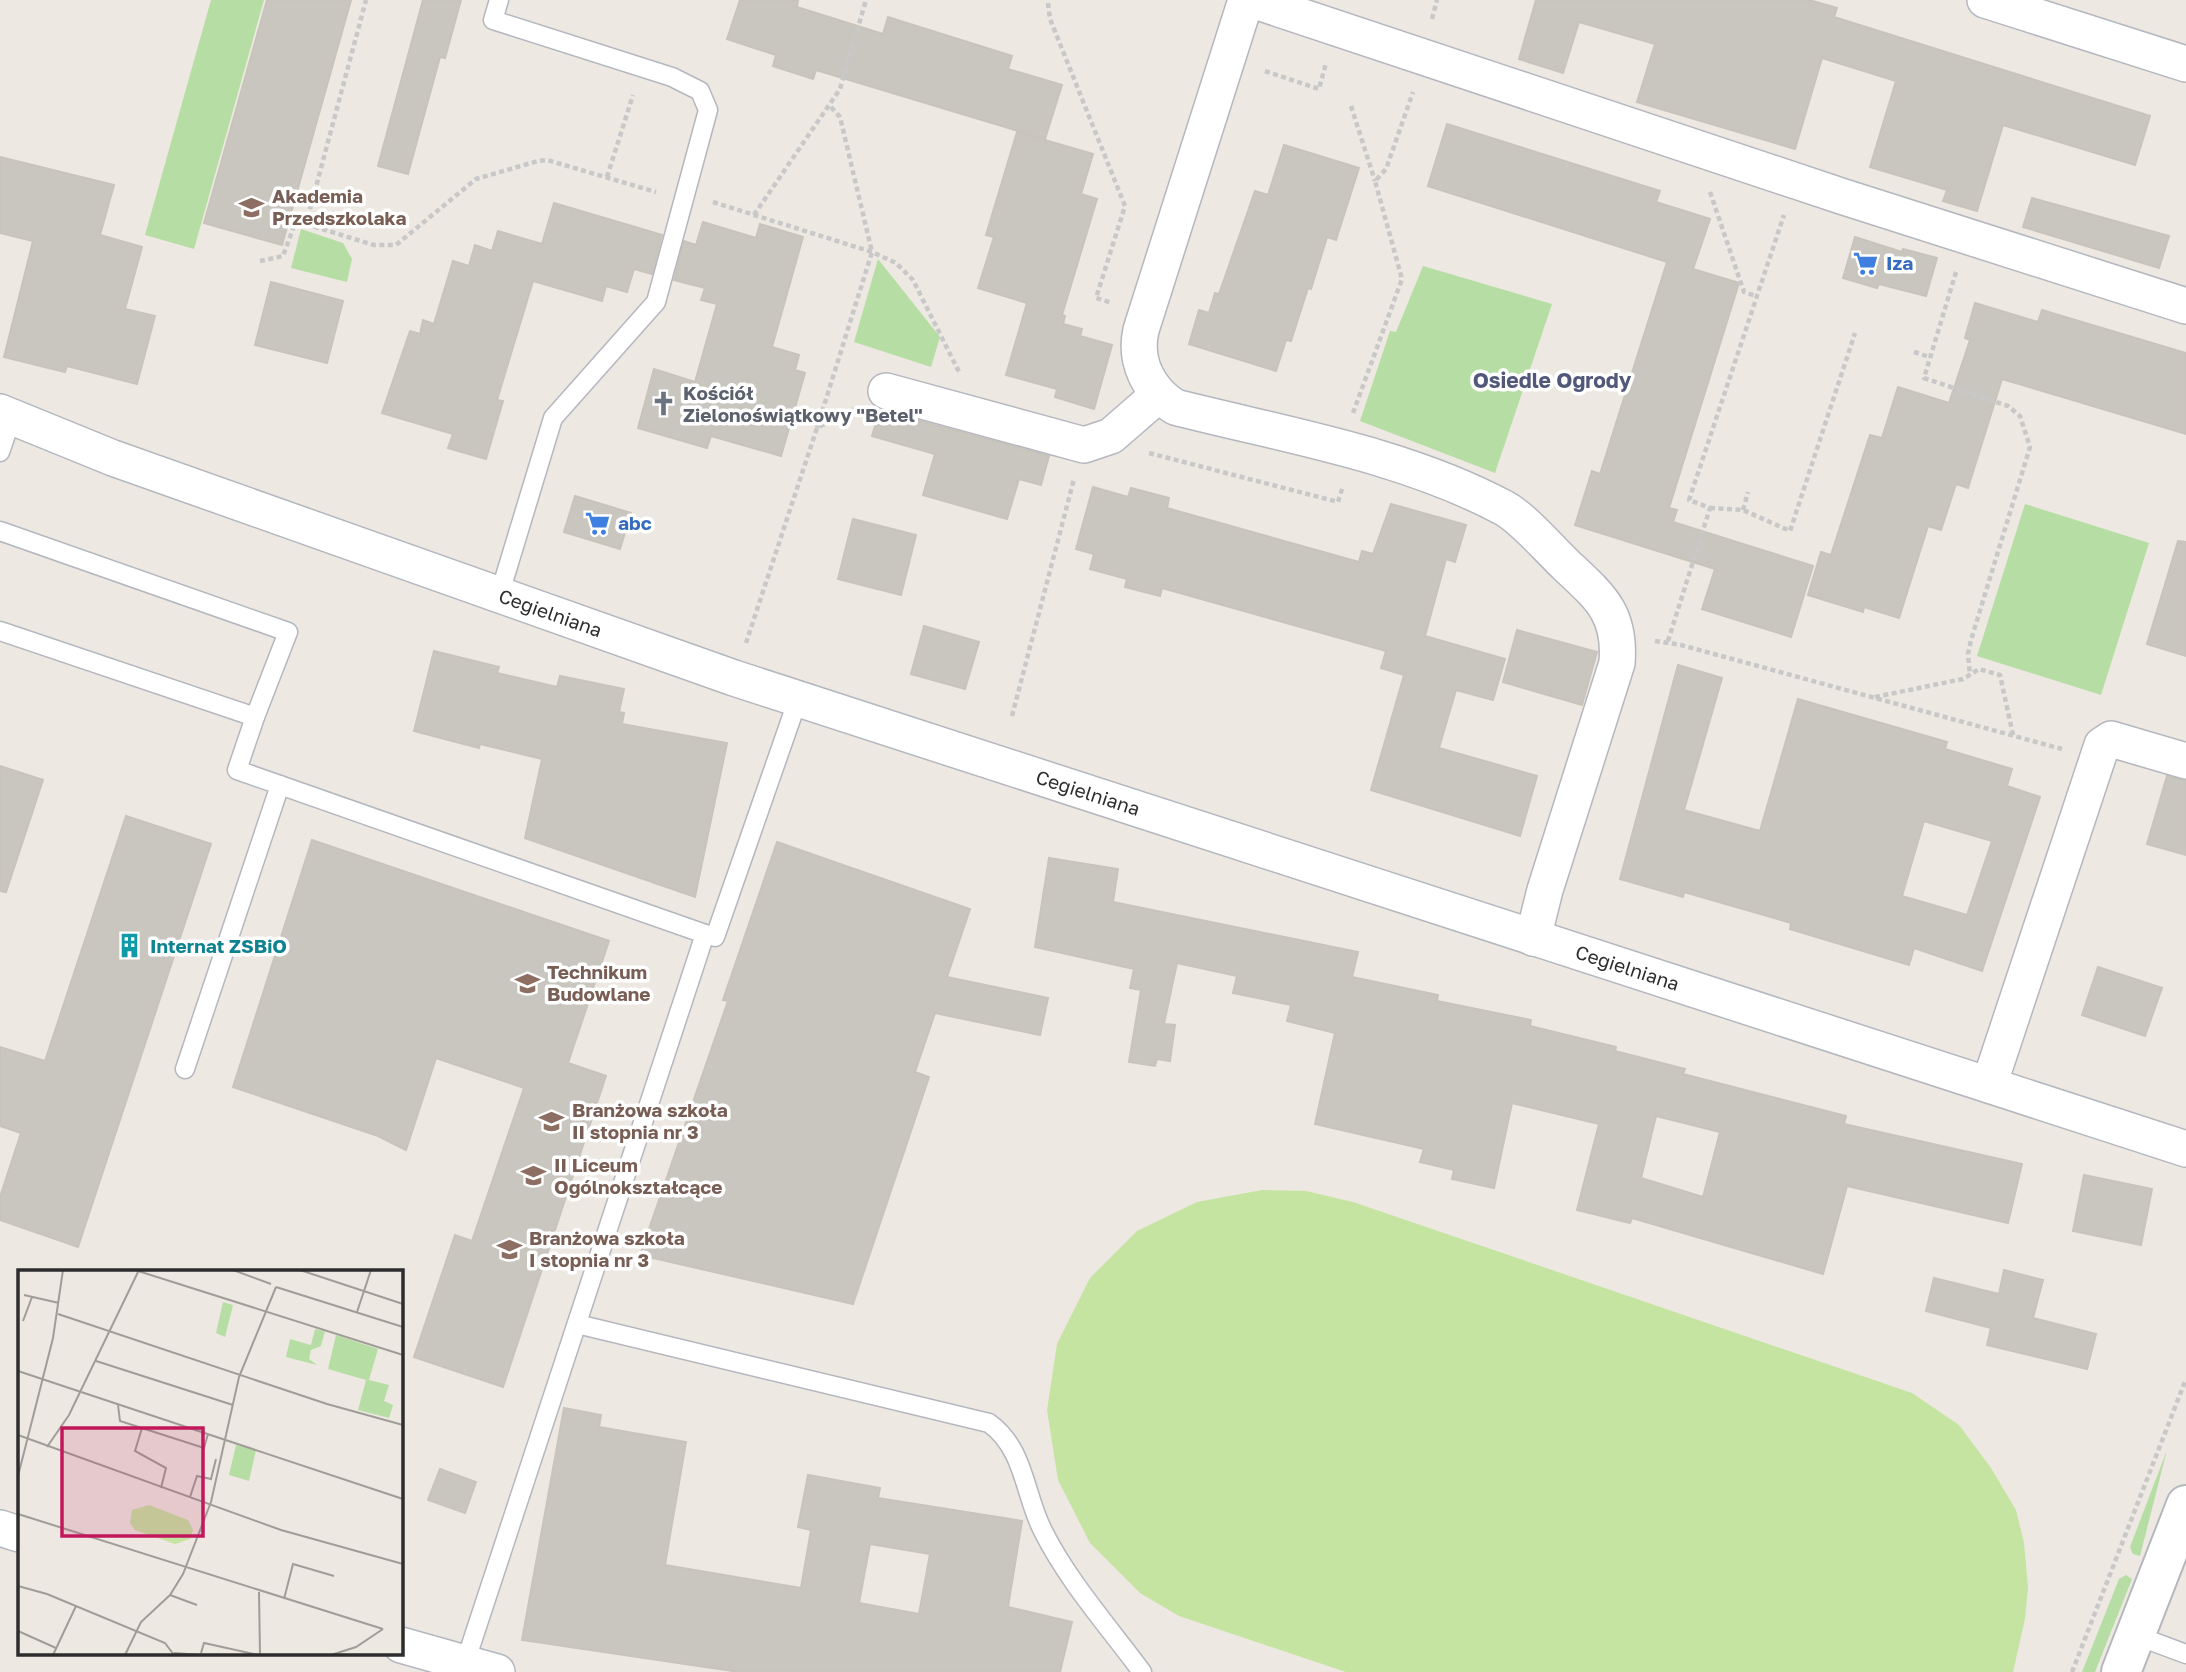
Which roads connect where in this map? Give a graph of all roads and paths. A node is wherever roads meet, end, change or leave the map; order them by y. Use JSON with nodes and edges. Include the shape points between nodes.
{"nodes":[{"id":1,"x":366,"y":0,"type":"edge"},
{"id":2,"x":499,"y":0,"type":"edge"},
{"id":3,"x":866,"y":0,"type":"edge"},
{"id":4,"x":1245,"y":0,"type":"edge"},
{"id":5,"x":1252,"y":0,"type":"edge"},
{"id":6,"x":1437,"y":0,"type":"edge"},
{"id":7,"x":1985,"y":0,"type":"edge"},
{"id":8,"x":1048,"y":3,"type":"dead end"},
{"id":9,"x":1326,"y":53,"type":"dead end"},
{"id":10,"x":1422,"y":57,"type":"junction"},
{"id":11,"x":2186,"y":64,"type":"edge"},
{"id":12,"x":642,"y":67,"type":"junction"},
{"id":13,"x":1265,"y":71,"type":"dead end"},
{"id":14,"x":830,"y":106,"type":"junction"},
{"id":15,"x":1351,"y":106,"type":"dead end"},
{"id":16,"x":607,"y":177,"type":"junction"},
{"id":17,"x":1375,"y":181,"type":"junction"},
{"id":18,"x":1707,"y":181,"type":"dead end"},
{"id":19,"x":687,"y":193,"type":"junction"},
{"id":20,"x":1787,"y":207,"type":"dead end"},
{"id":21,"x":754,"y":215,"type":"junction"},
{"id":22,"x":306,"y":224,"type":"junction"},
{"id":23,"x":872,"y":252,"type":"junction"},
{"id":24,"x":260,"y":261,"type":"dead end"},
{"id":25,"x":1958,"y":264,"type":"dead end"},
{"id":26,"x":1756,"y":296,"type":"junction"},
{"id":27,"x":2186,"y":306,"type":"edge"},
{"id":28,"x":1145,"y":315,"type":"junction"},
{"id":29,"x":1855,"y":333,"type":"dead end"},
{"id":30,"x":1914,"y":352,"type":"dead end"},
{"id":31,"x":1930,"y":357,"type":"junction"},
{"id":32,"x":886,"y":391,"type":"joint"},
{"id":33,"x":1157,"y":396,"type":"junction"},
{"id":34,"x":6,"y":414,"type":"edge"},
{"id":35,"x":985,"y":419,"type":"junction"},
{"id":36,"x":817,"y":428,"type":"junction"},
{"id":37,"x":1346,"y":450,"type":"junction"},
{"id":38,"x":1142,"y":451,"type":"dead end"},
{"id":39,"x":0,"y":452,"type":"edge"},
{"id":40,"x":1077,"y":466,"type":"dead end"},
{"id":41,"x":1748,"y":492,"type":"dead end"},
{"id":42,"x":1710,"y":508,"type":"junction"},
{"id":43,"x":1743,"y":509,"type":"junction"},
{"id":44,"x":0,"y":531,"type":"edge"},
{"id":45,"x":499,"y":596,"type":"junction"},
{"id":46,"x":0,"y":631,"type":"edge"},
{"id":47,"x":751,"y":631,"type":"dead end"},
{"id":48,"x":1619,"y":640,"type":"junction"},
{"id":49,"x":1668,"y":642,"type":"junction"},
{"id":50,"x":1970,"y":675,"type":"junction"},
{"id":51,"x":1874,"y":697,"type":"junction"},
{"id":52,"x":797,"y":699,"type":"junction"},
{"id":53,"x":1012,"y":716,"type":"dead end"},
{"id":54,"x":255,"y":717,"type":"junction"},
{"id":55,"x":2012,"y":735,"type":"junction"},
{"id":56,"x":2097,"y":758,"type":"junction"},
{"id":57,"x":2186,"y":761,"type":"edge"},
{"id":58,"x":280,"y":785,"type":"junction"},
{"id":59,"x":705,"y":934,"type":"junction"},
{"id":60,"x":1534,"y":939,"type":"junction"},
{"id":61,"x":185,"y":1069,"type":"dead end"},
{"id":62,"x":1989,"y":1085,"type":"junction"},
{"id":63,"x":2186,"y":1149,"type":"edge"},
{"id":64,"x":578,"y":1324,"type":"junction"},
{"id":65,"x":2186,"y":1379,"type":"edge"},
{"id":66,"x":2186,"y":1505,"type":"edge"},
{"id":67,"x":0,"y":1528,"type":"edge"},
{"id":68,"x":18,"y":1534,"type":"edge"},
{"id":69,"x":2135,"y":1635,"type":"junction"},
{"id":70,"x":402,"y":1644,"type":"edge"},
{"id":71,"x":2186,"y":1654,"type":"edge"},
{"id":72,"x":481,"y":1667,"type":"edge"},
{"id":73,"x":1142,"y":1672,"type":"edge"},
{"id":74,"x":2072,"y":1672,"type":"edge"},
{"id":75,"x":2121,"y":1672,"type":"edge"}],
"edges":[{"from":1,"to":22,"type":"path"},
{"from":2,"to":12,"type":"lane","via":[[493,20]]},
{"from":3,"to":14,"type":"path","via":[[840,89]]},
{"from":4,"to":28,"type":"street"},
{"from":5,"to":10,"type":"street"},
{"from":6,"to":10,"type":"path"},
{"from":7,"to":11,"type":"street"},
{"from":8,"to":28,"type":"path","via":[[1050,19],[1125,206],[1096,298]]},
{"from":9,"to":13,"type":"path","via":[[1319,89]]},
{"from":10,"to":17,"type":"path","via":[[1386,169]]},
{"from":10,"to":27,"type":"street"},
{"from":12,"to":16,"type":"path"},
{"from":12,"to":19,"type":"lane","via":[[672,76],[705,97],[707,122]]},
{"from":14,"to":21,"type":"path"},
{"from":14,"to":23,"type":"path","via":[[840,117]]},
{"from":15,"to":17,"type":"path"},
{"from":16,"to":19,"type":"path","via":[[660,193]]},
{"from":16,"to":22,"type":"path","via":[[547,160],[484,176],[396,244],[374,244]]},
{"from":17,"to":37,"type":"path","via":[[1402,279]]},
{"from":18,"to":26,"type":"path","via":[[1744,292]]},
{"from":19,"to":21,"type":"path"},
{"from":19,"to":45,"type":"lane","via":[[656,302],[553,418]]},
{"from":20,"to":26,"type":"path"},
{"from":21,"to":23,"type":"path"},
{"from":22,"to":24,"type":"path","via":[[295,223],[283,256]]},
{"from":23,"to":35,"type":"path","via":[[896,263],[913,280]]},
{"from":23,"to":36,"type":"path"},
{"from":25,"to":31,"type":"path"},
{"from":26,"to":42,"type":"path","via":[[1689,500]]},
{"from":28,"to":33,"type":"street","via":[[1139,353]]},
{"from":29,"to":43,"type":"path","via":[[1790,531]]},
{"from":30,"to":31,"type":"path"},
{"from":31,"to":50,"type":"path","via":[[1924,378],[2008,406],[2020,416],[2030,447],[1971,640]]},
{"from":32,"to":35,"type":"street"},
{"from":32,"to":36,"type":"path"},
{"from":33,"to":35,"type":"street","via":[[1111,436],[1084,445]]},
{"from":33,"to":37,"type":"street","via":[[1175,407]]},
{"from":34,"to":39,"type":"lane"},
{"from":34,"to":45,"type":"street","name":"Cegielniana","via":[[113,458]]},
{"from":36,"to":47,"type":"path"},
{"from":37,"to":38,"type":"path","via":[[1338,502]]},
{"from":37,"to":48,"type":"street","via":[[1506,509],[1598,595],[1613,616]]},
{"from":40,"to":53,"type":"path"},
{"from":41,"to":43,"type":"path"},
{"from":42,"to":43,"type":"path"},
{"from":42,"to":49,"type":"path"},
{"from":44,"to":54,"type":"lane","via":[[288,632]]},
{"from":45,"to":52,"type":"street","name":"Cegielniana"},
{"from":46,"to":54,"type":"lane"},
{"from":48,"to":49,"type":"path"},
{"from":48,"to":60,"type":"street","via":[[1617,663],[1545,890]]},
{"from":49,"to":51,"type":"path"},
{"from":50,"to":51,"type":"path"},
{"from":50,"to":55,"type":"path","via":[[1979,669],[2000,675]]},
{"from":51,"to":55,"type":"path"},
{"from":52,"to":59,"type":"lane","via":[[715,937]]},
{"from":52,"to":60,"type":"street","name":"Cegielniana"},
{"from":54,"to":58,"type":"lane","via":[[237,771]]},
{"from":55,"to":56,"type":"path"},
{"from":56,"to":57,"type":"street","via":[[2102,745],[2111,739]]},
{"from":56,"to":62,"type":"street"},
{"from":58,"to":59,"type":"lane"},
{"from":58,"to":61,"type":"lane"},
{"from":59,"to":64,"type":"lane"},
{"from":60,"to":62,"type":"street","name":"Cegielniana"},
{"from":62,"to":63,"type":"street","name":"Cegielniana"},
{"from":64,"to":72,"type":"lane"},
{"from":64,"to":73,"type":"lane","via":[[989,1423],[1004,1433],[1014,1450],[1042,1530],[1058,1557]]},
{"from":65,"to":74,"type":"path"},
{"from":66,"to":69,"type":"street"},
{"from":67,"to":68,"type":"street"},
{"from":69,"to":71,"type":"lane"},
{"from":69,"to":75,"type":"street"},
{"from":70,"to":72,"type":"street"}]}
